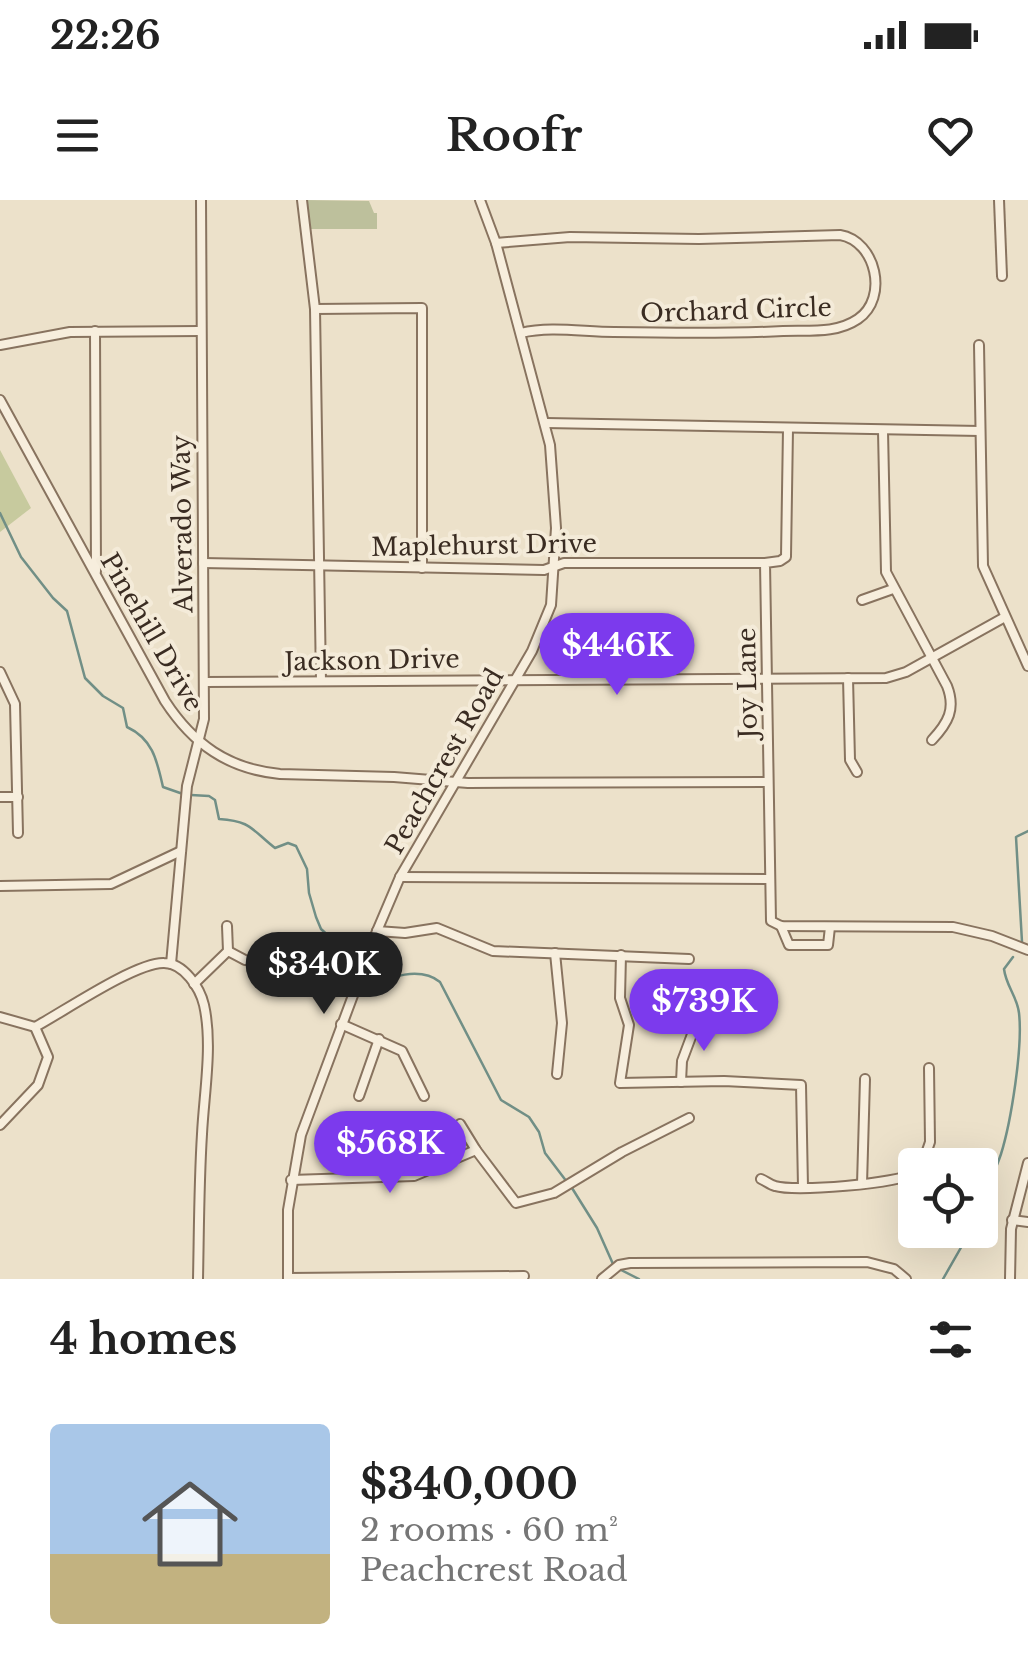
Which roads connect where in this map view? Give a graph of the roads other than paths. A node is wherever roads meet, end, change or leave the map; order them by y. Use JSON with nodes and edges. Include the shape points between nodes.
{"nodes":[{"id":1,"x":201,"y":200,"type":"edge"},
{"id":2,"x":302,"y":200,"type":"edge"},
{"id":3,"x":480,"y":200,"type":"edge"},
{"id":4,"x":999,"y":200,"type":"edge"},
{"id":5,"x":496,"y":243,"type":"junction"},
{"id":6,"x":1002,"y":276,"type":"dead end"},
{"id":7,"x":315,"y":309,"type":"junction"},
{"id":8,"x":95,"y":330,"type":"junction"},
{"id":9,"x":200,"y":331,"type":"junction"},
{"id":10,"x":521,"y":333,"type":"junction"},
{"id":11,"x":980,"y":345,"type":"dead end"},
{"id":12,"x":0,"y":346,"type":"edge"},
{"id":13,"x":0,"y":400,"type":"edge"},
{"id":14,"x":546,"y":424,"type":"junction"},
{"id":15,"x":788,"y":428,"type":"junction"},
{"id":16,"x":883,"y":430,"type":"junction"},
{"id":17,"x":980,"y":431,"type":"junction"},
{"id":18,"x":765,"y":562,"type":"junction"},
{"id":19,"x":203,"y":564,"type":"junction"},
{"id":20,"x":556,"y":566,"type":"junction"},
{"id":21,"x":320,"y":567,"type":"junction"},
{"id":22,"x":422,"y":568,"type":"junction"},
{"id":23,"x":96,"y":576,"type":"junction"},
{"id":24,"x":893,"y":590,"type":"junction"},
{"id":25,"x":862,"y":600,"type":"dead end"},
{"id":26,"x":1005,"y":617,"type":"junction"},
{"id":27,"x":931,"y":658,"type":"junction"},
{"id":28,"x":1028,"y":666,"type":"edge"},
{"id":29,"x":0,"y":672,"type":"edge"},
{"id":30,"x":767,"y":678,"type":"junction"},
{"id":31,"x":848,"y":678,"type":"junction"},
{"id":32,"x":515,"y":679,"type":"junction"},
{"id":33,"x":321,"y":680,"type":"junction"},
{"id":34,"x":204,"y":682,"type":"junction"},
{"id":35,"x":15,"y":704,"type":"junction"},
{"id":36,"x":0,"y":705,"type":"edge"},
{"id":37,"x":932,"y":740,"type":"dead end"},
{"id":38,"x":198,"y":743,"type":"junction"},
{"id":39,"x":857,"y":772,"type":"dead end"},
{"id":40,"x":454,"y":781,"type":"junction"},
{"id":41,"x":768,"y":782,"type":"junction"},
{"id":42,"x":18,"y":796,"type":"junction"},
{"id":43,"x":0,"y":797,"type":"edge"},
{"id":44,"x":18,"y":833,"type":"dead end"},
{"id":45,"x":181,"y":851,"type":"junction"},
{"id":46,"x":400,"y":876,"type":"junction"},
{"id":47,"x":769,"y":879,"type":"junction"},
{"id":48,"x":0,"y":886,"type":"edge"},
{"id":49,"x":227,"y":926,"type":"dead end"},
{"id":50,"x":781,"y":926,"type":"junction"},
{"id":51,"x":830,"y":926,"type":"junction"},
{"id":52,"x":377,"y":931,"type":"junction"},
{"id":53,"x":1028,"y":950,"type":"edge"},
{"id":54,"x":228,"y":951,"type":"junction"},
{"id":55,"x":555,"y":953,"type":"junction"},
{"id":56,"x":621,"y":955,"type":"junction"},
{"id":57,"x":689,"y":959,"type":"dead end"},
{"id":58,"x":245,"y":960,"type":"dead end"},
{"id":59,"x":171,"y":964,"type":"junction"},
{"id":60,"x":194,"y":984,"type":"junction"},
{"id":61,"x":0,"y":1016,"type":"edge"},
{"id":62,"x":697,"y":1021,"type":"dead end"},
{"id":63,"x":341,"y":1024,"type":"junction"},
{"id":64,"x":35,"y":1027,"type":"junction"},
{"id":65,"x":379,"y":1039,"type":"junction"},
{"id":66,"x":929,"y":1068,"type":"dead end"},
{"id":67,"x":557,"y":1074,"type":"dead end"},
{"id":68,"x":865,"y":1079,"type":"dead end"},
{"id":69,"x":681,"y":1082,"type":"junction"},
{"id":70,"x":359,"y":1096,"type":"dead end"},
{"id":71,"x":424,"y":1096,"type":"dead end"},
{"id":72,"x":690,"y":1118,"type":"dead end"},
{"id":73,"x":460,"y":1124,"type":"dead end"},
{"id":74,"x":0,"y":1125,"type":"edge"},
{"id":75,"x":928,"y":1148,"type":"edge"},
{"id":76,"x":476,"y":1150,"type":"junction"},
{"id":77,"x":1028,"y":1162,"type":"edge"},
{"id":78,"x":762,"y":1178,"type":"dead end"},
{"id":79,"x":291,"y":1180,"type":"junction"},
{"id":80,"x":898,"y":1181,"type":"edge"},
{"id":81,"x":862,"y":1184,"type":"junction"},
{"id":82,"x":803,"y":1187,"type":"junction"},
{"id":83,"x":1012,"y":1220,"type":"junction"},
{"id":84,"x":1028,"y":1222,"type":"edge"},
{"id":85,"x":524,"y":1276,"type":"dead end"},
{"id":86,"x":288,"y":1278,"type":"edge"},
{"id":87,"x":198,"y":1279,"type":"edge"},
{"id":88,"x":602,"y":1279,"type":"edge"},
{"id":89,"x":906,"y":1279,"type":"edge"},
{"id":90,"x":1010,"y":1279,"type":"edge"}],
"edges":[{"from":1,"to":9,"type":"street","name":"Alverado Way"},
{"from":2,"to":7,"type":"street"},
{"from":3,"to":5,"type":"street","name":"Peachcrest Road"},
{"from":4,"to":6,"type":"street"},
{"from":5,"to":10,"type":"street","name":"Peachcrest Road"},
{"from":5,"to":10,"type":"street","name":"Orchard Circle","via":[[840,235],[865,250],[875,277],[864,316],[838,329]]},
{"from":7,"to":21,"type":"street"},
{"from":7,"to":22,"type":"street","via":[[422,308]]},
{"from":8,"to":9,"type":"street"},
{"from":8,"to":12,"type":"street"},
{"from":8,"to":23,"type":"street"},
{"from":9,"to":19,"type":"street","name":"Alverado Way"},
{"from":10,"to":14,"type":"street","name":"Peachcrest Road"},
{"from":11,"to":17,"type":"street"},
{"from":13,"to":23,"type":"street","name":"Pinehill Drive"},
{"from":14,"to":15,"type":"street"},
{"from":14,"to":20,"type":"street","name":"Peachcrest Road"},
{"from":15,"to":16,"type":"street"},
{"from":15,"to":18,"type":"street","via":[[786,557]]},
{"from":16,"to":17,"type":"street"},
{"from":16,"to":24,"type":"street","via":[[885,558]]},
{"from":17,"to":26,"type":"street","via":[[983,566]]},
{"from":18,"to":20,"type":"street","name":"Maplehurst Drive"},
{"from":18,"to":30,"type":"street","name":"Joy Lane"},
{"from":19,"to":21,"type":"street","name":"Maplehurst Drive"},
{"from":19,"to":34,"type":"street","name":"Alverado Way"},
{"from":20,"to":22,"type":"street","name":"Maplehurst Drive"},
{"from":20,"to":32,"type":"street","name":"Peachcrest Road","via":[[544,626]]},
{"from":21,"to":22,"type":"street","name":"Maplehurst Drive"},
{"from":21,"to":33,"type":"street"},
{"from":23,"to":38,"type":"street","name":"Pinehill Drive","via":[[164,701]]},
{"from":24,"to":25,"type":"street"},
{"from":24,"to":27,"type":"street"},
{"from":26,"to":27,"type":"street","name":"Jackson Drive"},
{"from":26,"to":28,"type":"street"},
{"from":27,"to":31,"type":"street","name":"Jackson Drive","via":[[894,676]]},
{"from":27,"to":37,"type":"street","via":[[952,704]]},
{"from":29,"to":35,"type":"street"},
{"from":30,"to":31,"type":"street","name":"Jackson Drive"},
{"from":30,"to":32,"type":"street","name":"Jackson Drive"},
{"from":30,"to":41,"type":"street","name":"Joy Lane"},
{"from":31,"to":39,"type":"street","via":[[850,760]]},
{"from":32,"to":33,"type":"street","name":"Jackson Drive"},
{"from":32,"to":40,"type":"street","name":"Peachcrest Road"},
{"from":33,"to":34,"type":"street","name":"Jackson Drive"},
{"from":34,"to":38,"type":"street","name":"Alverado Way"},
{"from":35,"to":36,"type":"street"},
{"from":35,"to":42,"type":"street"},
{"from":38,"to":40,"type":"street","name":"Pinehill Drive","via":[[262,772]]},
{"from":38,"to":45,"type":"street","name":"Alverado Way","via":[[186,786]]},
{"from":40,"to":41,"type":"street","name":"Pinehill Drive"},
{"from":40,"to":46,"type":"street","name":"Peachcrest Road"},
{"from":41,"to":47,"type":"street","name":"Joy Lane"},
{"from":42,"to":43,"type":"street"},
{"from":42,"to":44,"type":"street"},
{"from":45,"to":48,"type":"street","via":[[111,884]]},
{"from":45,"to":59,"type":"street","name":"Alverado Way"},
{"from":46,"to":47,"type":"street"},
{"from":46,"to":52,"type":"street","name":"Peachcrest Road"},
{"from":47,"to":50,"type":"street","name":"Joy Lane","via":[[770,916]]},
{"from":49,"to":54,"type":"street"},
{"from":50,"to":51,"type":"street"},
{"from":50,"to":51,"type":"street","via":[[790,945],[828,945]]},
{"from":51,"to":53,"type":"street","via":[[968,929]]},
{"from":52,"to":55,"type":"street","via":[[437,928],[493,952]]},
{"from":52,"to":63,"type":"street","name":"Peachcrest Road"},
{"from":54,"to":58,"type":"street"},
{"from":54,"to":60,"type":"street"},
{"from":55,"to":56,"type":"street"},
{"from":55,"to":67,"type":"street","via":[[562,1023]]},
{"from":56,"to":57,"type":"street"},
{"from":56,"to":69,"type":"street","via":[[620,998],[629,1025],[620,1083]]},
{"from":59,"to":60,"type":"street"},
{"from":59,"to":64,"type":"street","via":[[123,977]]},
{"from":60,"to":87,"type":"street","via":[[205,1008],[207,1052]]},
{"from":61,"to":64,"type":"street"},
{"from":62,"to":69,"type":"street"},
{"from":63,"to":65,"type":"street"},
{"from":63,"to":79,"type":"street","name":"Peachcrest Road"},
{"from":64,"to":74,"type":"street","via":[[46,1048],[46,1071]]},
{"from":65,"to":70,"type":"street"},
{"from":65,"to":71,"type":"street","via":[[406,1056]]},
{"from":66,"to":75,"type":"street"},
{"from":68,"to":81,"type":"street"},
{"from":69,"to":82,"type":"street","via":[[801,1086]]},
{"from":72,"to":76,"type":"street","via":[[554,1192],[516,1203]]},
{"from":73,"to":76,"type":"street"},
{"from":76,"to":79,"type":"street","via":[[414,1176]]},
{"from":77,"to":83,"type":"street"},
{"from":78,"to":82,"type":"street","via":[[776,1187]]},
{"from":79,"to":86,"type":"street","name":"Peachcrest Road"},
{"from":80,"to":81,"type":"street"},
{"from":81,"to":82,"type":"street"},
{"from":83,"to":84,"type":"street"},
{"from":83,"to":90,"type":"street"},
{"from":85,"to":86,"type":"street"},
{"from":88,"to":89,"type":"street","via":[[630,1263],[847,1262],[883,1265]]}]}
